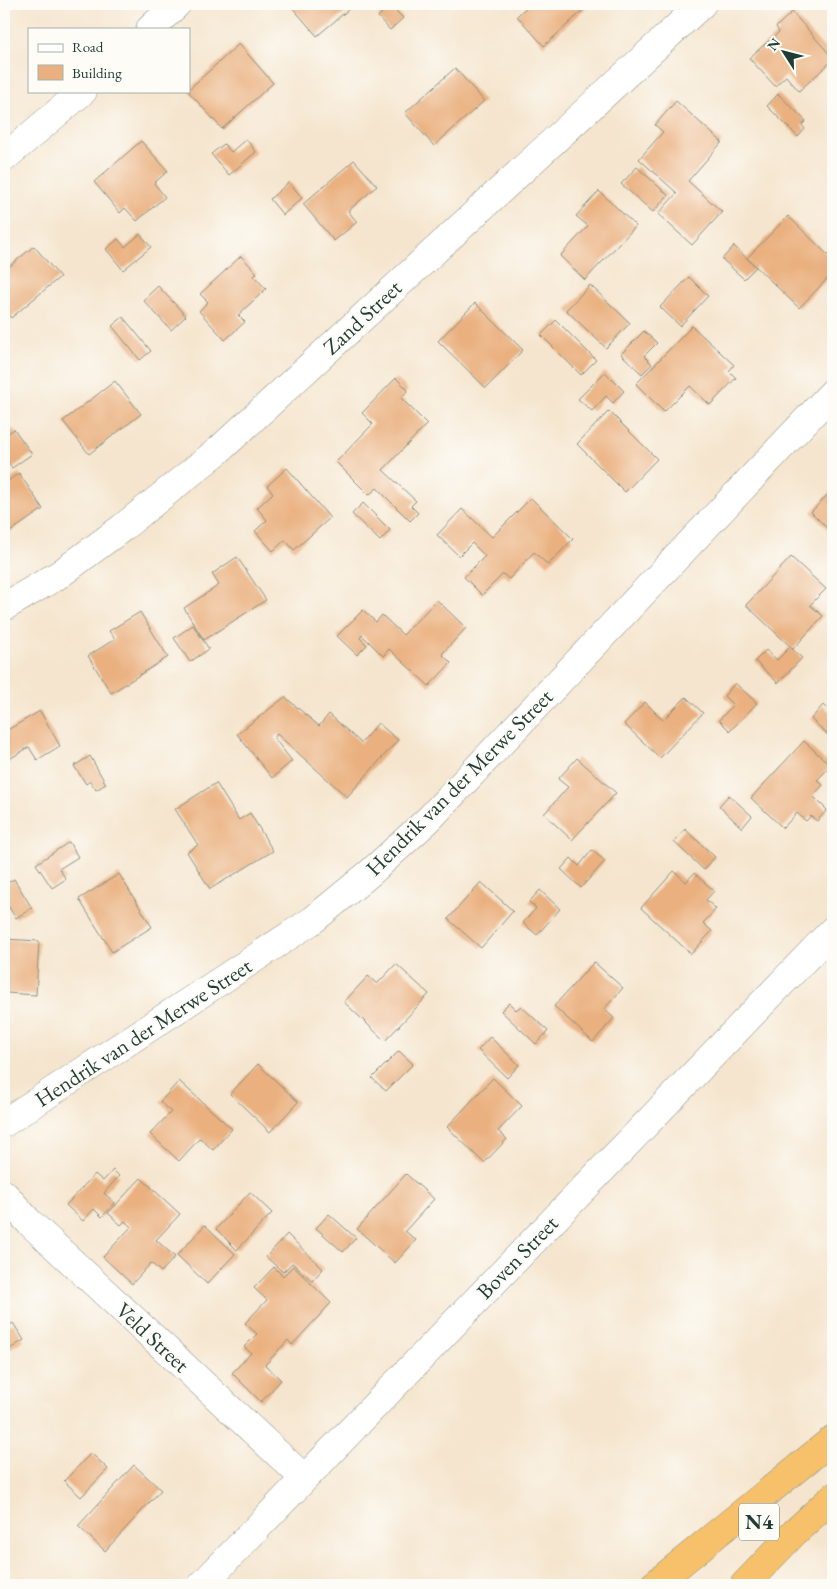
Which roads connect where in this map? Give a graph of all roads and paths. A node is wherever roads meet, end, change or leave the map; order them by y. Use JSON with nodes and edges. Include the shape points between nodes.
{"nodes":[{"id":1,"x":178,"y":4,"type":"edge"},
{"id":2,"x":702,"y":4,"type":"edge"},
{"id":3,"x":151,"y":28,"type":"edge"},
{"id":4,"x":82,"y":92,"type":"edge"},
{"id":5,"x":4,"y":158,"type":"edge"},
{"id":6,"x":833,"y":392,"type":"edge"},
{"id":7,"x":4,"y":606,"type":"edge"},
{"id":8,"x":833,"y":930,"type":"edge"},
{"id":9,"x":4,"y":1123,"type":"edge"},
{"id":10,"x":4,"y":1194,"type":"edge"},
{"id":11,"x":833,"y":1439,"type":"edge"},
{"id":12,"x":833,"y":1459,"type":"edge"},
{"id":13,"x":304,"y":1478,"type":"junction"},
{"id":14,"x":833,"y":1497,"type":"edge"},
{"id":15,"x":202,"y":1585,"type":"edge"},
{"id":16,"x":654,"y":1585,"type":"edge"},
{"id":17,"x":684,"y":1585,"type":"edge"},
{"id":18,"x":744,"y":1585,"type":"edge"}],
"edges":[{"from":1,"to":3,"type":"street"},
{"from":2,"to":7,"type":"street","name":"Zand Street","via":[[219,450],[60,574]]},
{"from":4,"to":5,"type":"street"},
{"from":6,"to":9,"type":"street","name":"Hendrik van der Merwe Street","via":[[429,819],[370,873],[313,920]]},
{"from":8,"to":13,"type":"street","name":"Boven Street"},
{"from":10,"to":13,"type":"street","name":"Veld Street","via":[[28,1221]]},
{"from":11,"to":16,"type":"highway"},
{"from":12,"to":17,"type":"highway","number":"N4"},
{"from":13,"to":15,"type":"street","name":"Boven Street"},
{"from":14,"to":18,"type":"highway"}]}
